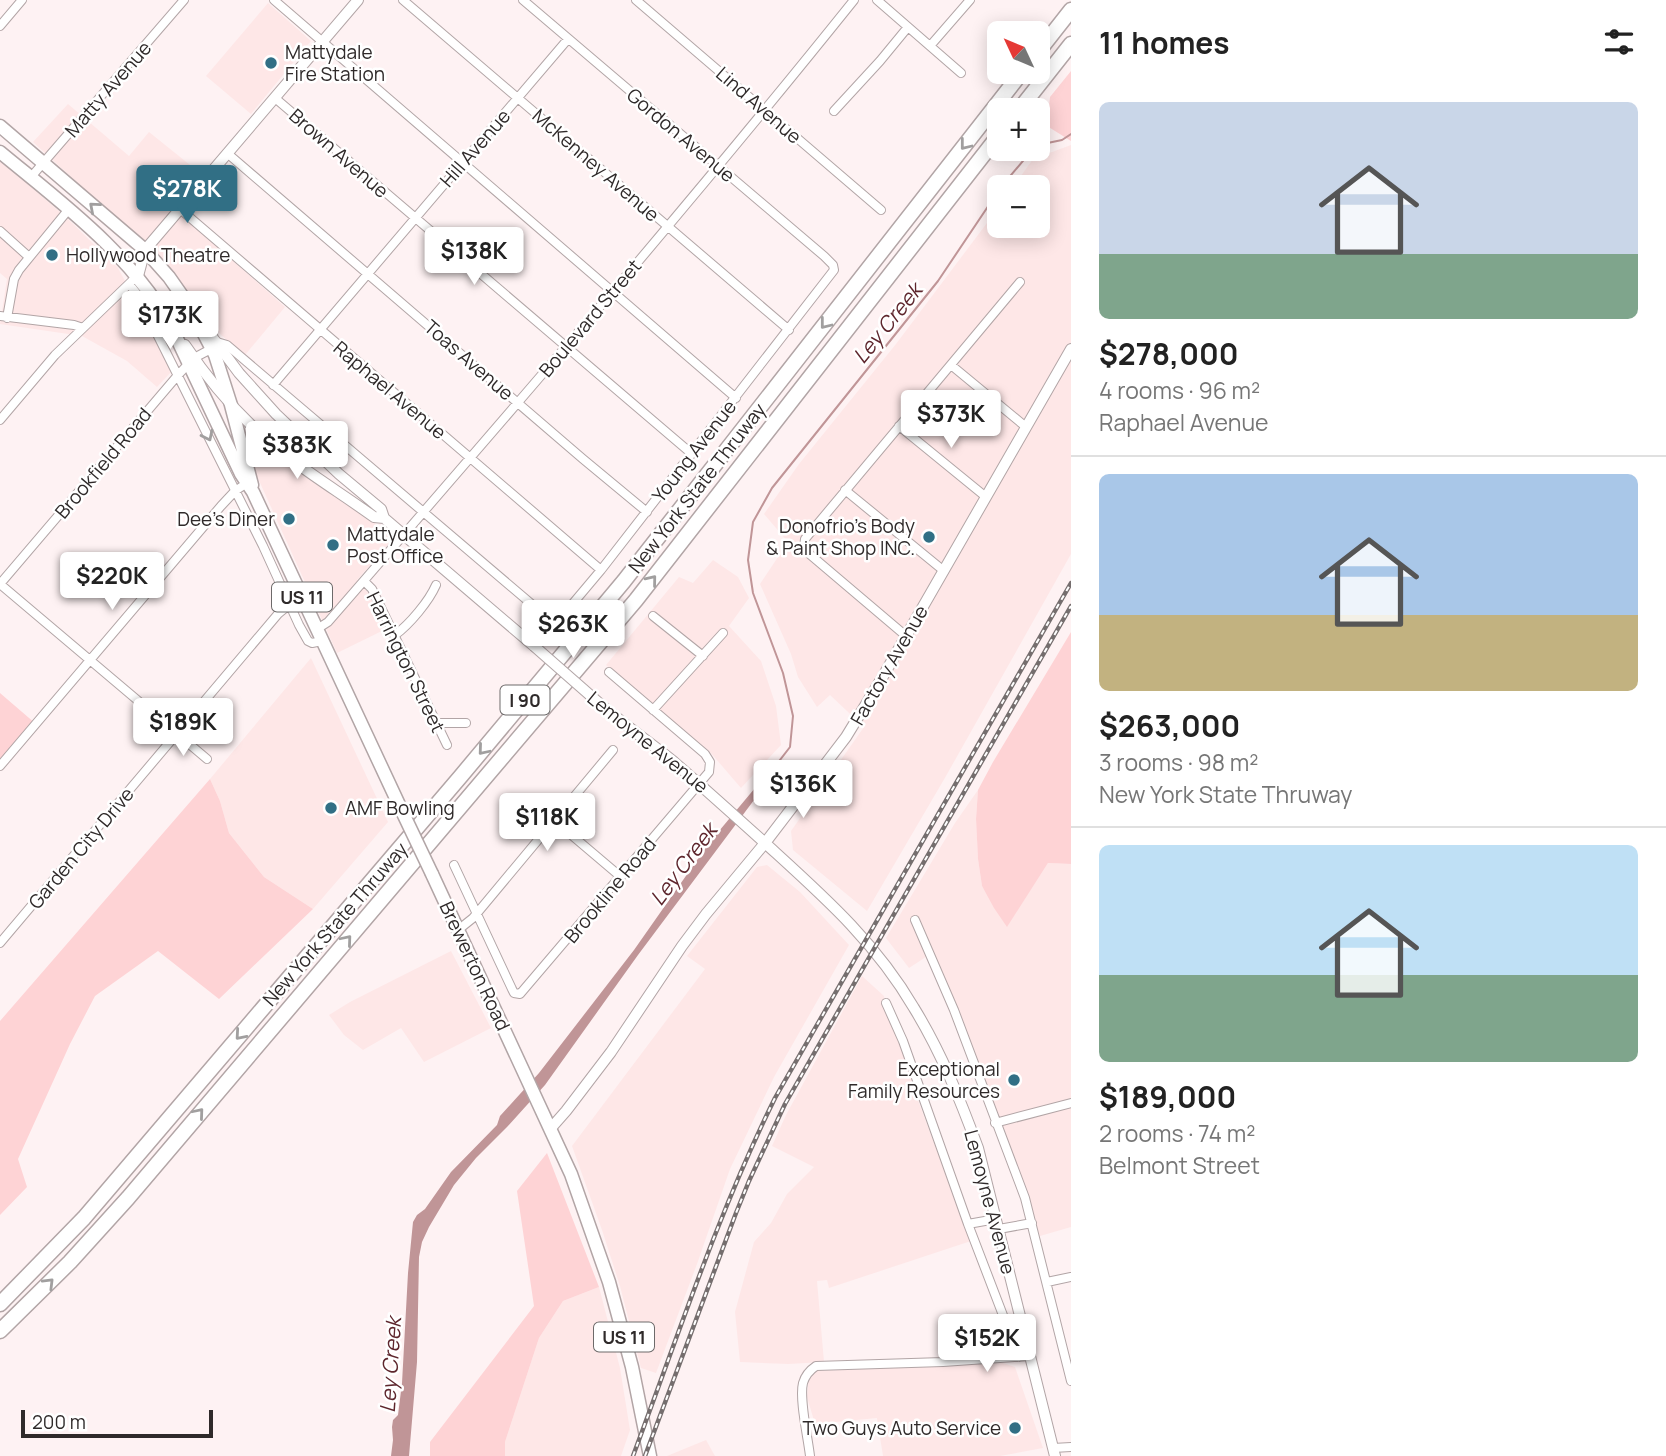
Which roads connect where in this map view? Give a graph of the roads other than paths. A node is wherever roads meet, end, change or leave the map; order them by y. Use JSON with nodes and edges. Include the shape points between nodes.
{"nodes":[{"id":1,"x":22,"y":0,"type":"edge"},
{"id":2,"x":184,"y":0,"type":"edge"},
{"id":3,"x":274,"y":0,"type":"edge"},
{"id":4,"x":358,"y":0,"type":"edge"},
{"id":5,"x":403,"y":0,"type":"edge"},
{"id":6,"x":523,"y":0,"type":"edge"},
{"id":7,"x":636,"y":0,"type":"edge"},
{"id":8,"x":854,"y":0,"type":"edge"},
{"id":9,"x":877,"y":0,"type":"edge"},
{"id":10,"x":970,"y":0,"type":"edge"},
{"id":11,"x":1071,"y":10,"type":"edge"},
{"id":12,"x":0,"y":26,"type":"edge"},
{"id":13,"x":908,"y":27,"type":"junction"},
{"id":14,"x":1050,"y":37,"type":"edge"},
{"id":15,"x":568,"y":39,"type":"junction"},
{"id":16,"x":322,"y":42,"type":"junction"},
{"id":17,"x":1071,"y":44,"type":"edge"},
{"id":18,"x":930,"y":46,"type":"junction"},
{"id":19,"x":961,"y":73,"type":"dead end"},
{"id":20,"x":1013,"y":84,"type":"edge"},
{"id":21,"x":275,"y":98,"type":"junction"},
{"id":22,"x":518,"y":98,"type":"junction"},
{"id":23,"x":1028,"y":98,"type":"edge"},
{"id":24,"x":766,"y":110,"type":"junction"},
{"id":25,"x":834,"y":111,"type":"dead end"},
{"id":26,"x":0,"y":126,"type":"edge"},
{"id":27,"x":987,"y":150,"type":"edge"},
{"id":28,"x":0,"y":152,"type":"edge"},
{"id":29,"x":227,"y":153,"type":"junction"},
{"id":30,"x":43,"y":163,"type":"junction"},
{"id":31,"x":462,"y":163,"type":"junction"},
{"id":32,"x":718,"y":166,"type":"junction"},
{"id":33,"x":31,"y":177,"type":"junction"},
{"id":34,"x":69,"y":209,"type":"junction"},
{"id":35,"x":180,"y":209,"type":"junction"},
{"id":36,"x":881,"y":210,"type":"dead end"},
{"id":37,"x":415,"y":218,"type":"junction"},
{"id":38,"x":667,"y":227,"type":"junction"},
{"id":39,"x":0,"y":231,"type":"edge"},
{"id":40,"x":145,"y":250,"type":"junction"},
{"id":41,"x":29,"y":257,"type":"junction"},
{"id":42,"x":833,"y":273,"type":"joint"},
{"id":43,"x":368,"y":274,"type":"junction"},
{"id":44,"x":133,"y":280,"type":"junction"},
{"id":45,"x":1020,"y":282,"type":"dead end"},
{"id":46,"x":612,"y":292,"type":"junction"},
{"id":47,"x":4,"y":317,"type":"edge"},
{"id":48,"x":83,"y":328,"type":"junction"},
{"id":49,"x":320,"y":330,"type":"junction"},
{"id":50,"x":789,"y":330,"type":"junction"},
{"id":51,"x":214,"y":345,"type":"junction"},
{"id":52,"x":566,"y":347,"type":"junction"},
{"id":53,"x":1071,"y":349,"type":"edge"},
{"id":54,"x":191,"y":361,"type":"junction"},
{"id":55,"x":951,"y":365,"type":"junction"},
{"id":56,"x":178,"y":375,"type":"junction"},
{"id":57,"x":273,"y":385,"type":"junction"},
{"id":58,"x":736,"y":398,"type":"junction"},
{"id":59,"x":518,"y":403,"type":"junction"},
{"id":60,"x":231,"y":405,"type":"junction"},
{"id":61,"x":0,"y":420,"type":"edge"},
{"id":62,"x":899,"y":426,"type":"junction"},
{"id":63,"x":1026,"y":427,"type":"junction"},
{"id":64,"x":692,"y":454,"type":"junction"},
{"id":65,"x":470,"y":458,"type":"junction"},
{"id":66,"x":250,"y":488,"type":"junction"},
{"id":67,"x":845,"y":490,"type":"junction"},
{"id":68,"x":235,"y":491,"type":"junction"},
{"id":69,"x":986,"y":496,"type":"junction"},
{"id":70,"x":647,"y":512,"type":"junction"},
{"id":71,"x":424,"y":513,"type":"junction"},
{"id":72,"x":384,"y":518,"type":"junction"},
{"id":73,"x":404,"y":534,"type":"junction"},
{"id":74,"x":601,"y":570,"type":"junction"},
{"id":75,"x":944,"y":570,"type":"junction"},
{"id":76,"x":364,"y":581,"type":"junction"},
{"id":77,"x":0,"y":584,"type":"edge"},
{"id":78,"x":436,"y":585,"type":"dead end"},
{"id":79,"x":303,"y":601,"type":"junction"},
{"id":80,"x":289,"y":605,"type":"junction"},
{"id":81,"x":653,"y":616,"type":"dead end"},
{"id":82,"x":723,"y":633,"type":"dead end"},
{"id":83,"x":319,"y":635,"type":"junction"},
{"id":84,"x":396,"y":635,"type":"junction"},
{"id":85,"x":906,"y":636,"type":"junction"},
{"id":86,"x":703,"y":656,"type":"junction"},
{"id":87,"x":90,"y":660,"type":"junction"},
{"id":88,"x":609,"y":672,"type":"dead end"},
{"id":89,"x":653,"y":710,"type":"junction"},
{"id":90,"x":437,"y":723,"type":"junction"},
{"id":91,"x":466,"y":723,"type":"dead end"},
{"id":92,"x":177,"y":735,"type":"junction"},
{"id":93,"x":447,"y":745,"type":"dead end"},
{"id":94,"x":613,"y":750,"type":"dead end"},
{"id":95,"x":207,"y":759,"type":"dead end"},
{"id":96,"x":0,"y":766,"type":"edge"},
{"id":97,"x":700,"y":785,"type":"junction"},
{"id":98,"x":555,"y":821,"type":"junction"},
{"id":99,"x":765,"y":843,"type":"junction"},
{"id":100,"x":454,"y":865,"type":"dead end"},
{"id":101,"x":621,"y":877,"type":"junction"},
{"id":102,"x":477,"y":914,"type":"junction"},
{"id":103,"x":915,"y":920,"type":"dead end"},
{"id":104,"x":458,"y":930,"type":"junction"},
{"id":105,"x":3,"y":932,"type":"edge"},
{"id":106,"x":0,"y":943,"type":"edge"},
{"id":107,"x":886,"y":1003,"type":"dead end"},
{"id":108,"x":1071,"y":1103,"type":"edge"},
{"id":109,"x":995,"y":1123,"type":"junction"},
{"id":110,"x":551,"y":1128,"type":"junction"},
{"id":111,"x":1032,"y":1223,"type":"junction"},
{"id":112,"x":968,"y":1224,"type":"junction"},
{"id":113,"x":997,"y":1224,"type":"junction"},
{"id":114,"x":1071,"y":1277,"type":"edge"},
{"id":115,"x":1046,"y":1282,"type":"junction"},
{"id":116,"x":0,"y":1304,"type":"edge"},
{"id":117,"x":0,"y":1331,"type":"edge"},
{"id":118,"x":1024,"y":1357,"type":"junction"},
{"id":119,"x":1070,"y":1371,"type":"edge"},
{"id":120,"x":1071,"y":1381,"type":"edge"},
{"id":121,"x":1071,"y":1447,"type":"edge"},
{"id":122,"x":1054,"y":1452,"type":"edge"},
{"id":123,"x":650,"y":1456,"type":"edge"},
{"id":124,"x":810,"y":1456,"type":"edge"}],
"edges":[{"from":1,"to":12,"type":"street"},
{"from":2,"to":30,"type":"street","name":"Matty Avenue"},
{"from":3,"to":16,"type":"street"},
{"from":4,"to":16,"type":"street"},
{"from":5,"to":22,"type":"street","name":"McKenney Avenue"},
{"from":6,"to":15,"type":"street","name":"Gordon Avenue"},
{"from":7,"to":24,"type":"street","name":"Lind Avenue"},
{"from":8,"to":24,"type":"street","name":"Boulevard Street"},
{"from":9,"to":13,"type":"street"},
{"from":10,"to":18,"type":"street"},
{"from":11,"to":14,"type":"highway"},
{"from":13,"to":18,"type":"street"},
{"from":13,"to":25,"type":"street"},
{"from":15,"to":22,"type":"street","name":"Hill Avenue"},
{"from":15,"to":32,"type":"street","name":"Gordon Avenue"},
{"from":16,"to":21,"type":"street"},
{"from":16,"to":31,"type":"street"},
{"from":17,"to":23,"type":"highway"},
{"from":18,"to":19,"type":"street"},
{"from":20,"to":116,"type":"highway","name":"New York State Thruway","number":"I 90","one_way":true,"via":[[633,570],[504,726],[84,1218]]},
{"from":21,"to":29,"type":"street"},
{"from":21,"to":37,"type":"street","name":"Brown Avenue"},
{"from":22,"to":31,"type":"street","name":"Hill Avenue"},
{"from":22,"to":38,"type":"street","name":"McKenney Avenue"},
{"from":24,"to":32,"type":"street","name":"Boulevard Street"},
{"from":24,"to":36,"type":"street","name":"Lind Avenue"},
{"from":26,"to":30,"type":"main road","name":"Brewerton Road","number":"US 11"},
{"from":117,"to":27,"type":"highway","name":"New York State Thruway","number":"I 90","one_way":true,"via":[[128,1198],[636,600]]},
{"from":28,"to":33,"type":"main road","name":"Brewerton Road","number":"US 11"},
{"from":29,"to":35,"type":"street"},
{"from":29,"to":43,"type":"street","name":"Toas Avenue"},
{"from":30,"to":33,"type":"street","name":"Matty Avenue"},
{"from":40,"to":30,"type":"main road","name":"Brewerton Road","number":"US 11","one_way":true},
{"from":31,"to":37,"type":"street","name":"Hill Avenue"},
{"from":31,"to":46,"type":"street"},
{"from":32,"to":38,"type":"street","name":"Boulevard Street"},
{"from":32,"to":42,"type":"street","name":"Gordon Avenue","via":[[824,256],[833,265]]},
{"from":33,"to":34,"type":"main road","name":"Brewerton Road","number":"US 11"},
{"from":34,"to":41,"type":"street"},
{"from":34,"to":44,"type":"main road","name":"Brewerton Road","number":"US 11","via":[[113,248]]},
{"from":35,"to":40,"type":"street"},
{"from":35,"to":49,"type":"street","name":"Raphael Avenue"},
{"from":37,"to":43,"type":"street","name":"Hill Avenue"},
{"from":37,"to":52,"type":"street","name":"Brown Avenue"},
{"from":38,"to":46,"type":"street","name":"Boulevard Street"},
{"from":38,"to":50,"type":"street","name":"McKenney Avenue"},
{"from":39,"to":41,"type":"street"},
{"from":40,"to":44,"type":"street"},
{"from":40,"to":51,"type":"main road","name":"Brewerton Road","number":"US 11","via":[[169,277]]},
{"from":41,"to":47,"type":"street","via":[[15,279]]},
{"from":42,"to":50,"type":"street","name":"Young Avenue"},
{"from":43,"to":49,"type":"street","name":"Hill Avenue"},
{"from":43,"to":59,"type":"street","name":"Toas Avenue"},
{"from":44,"to":48,"type":"street"},
{"from":44,"to":54,"type":"main road","name":"Brewerton Road","number":"US 11","via":[[158,302]]},
{"from":44,"to":56,"type":"street"},
{"from":45,"to":55,"type":"street"},
{"from":46,"to":52,"type":"street","name":"Boulevard Street"},
{"from":46,"to":58,"type":"street"},
{"from":47,"to":48,"type":"street"},
{"from":48,"to":61,"type":"street"},
{"from":49,"to":57,"type":"street","name":"Hill Avenue"},
{"from":49,"to":65,"type":"street","name":"Raphael Avenue"},
{"from":50,"to":58,"type":"street","name":"Young Avenue"},
{"from":51,"to":54,"type":"street","name":"Brookfield Road"},
{"from":51,"to":57,"type":"street","via":[[227,345]]},
{"from":51,"to":60,"type":"main road","name":"Brewerton Road","number":"US 11"},
{"from":51,"to":72,"type":"street","name":"Lemoyne Avenue","via":[[276,414],[381,509]]},
{"from":52,"to":59,"type":"street","name":"Boulevard Street"},
{"from":52,"to":64,"type":"street","name":"Brown Avenue"},
{"from":53,"to":63,"type":"street","name":"Factory Avenue"},
{"from":54,"to":56,"type":"street","name":"Brookfield Road"},
{"from":54,"to":60,"type":"street","name":"Lemoyne Avenue"},
{"from":54,"to":66,"type":"main road","name":"Brewerton Road","number":"US 11"},
{"from":55,"to":62,"type":"street"},
{"from":55,"to":63,"type":"street"},
{"from":56,"to":68,"type":"street","one_way":true},
{"from":56,"to":77,"type":"street","name":"Brookfield Road"},
{"from":57,"to":71,"type":"street"},
{"from":58,"to":64,"type":"street","name":"Young Avenue"},
{"from":59,"to":65,"type":"street","name":"Boulevard Street"},
{"from":59,"to":70,"type":"street","name":"Toas Avenue"},
{"from":60,"to":66,"type":"main road","name":"Brewerton Road","number":"US 11"},
{"from":60,"to":72,"type":"street","name":"Lemoyne Avenue","via":[[300,465],[374,517]]},
{"from":62,"to":67,"type":"street"},
{"from":62,"to":69,"type":"street"},
{"from":63,"to":69,"type":"street","name":"Factory Avenue"},
{"from":64,"to":70,"type":"street","name":"Young Avenue"},
{"from":65,"to":71,"type":"street","name":"Boulevard Street"},
{"from":65,"to":74,"type":"street","name":"Raphael Avenue"},
{"from":66,"to":68,"type":"street"},
{"from":66,"to":79,"type":"main road","name":"Brewerton Road","number":"US 11"},
{"from":67,"to":75,"type":"street"},
{"from":67,"to":85,"type":"street","via":[[807,534],[804,547]]},
{"from":68,"to":80,"type":"street"},
{"from":68,"to":87,"type":"street"},
{"from":69,"to":75,"type":"street","name":"Factory Avenue"},
{"from":70,"to":74,"type":"street","name":"Young Avenue"},
{"from":71,"to":73,"type":"street","name":"Boulevard Street"},
{"from":71,"to":74,"type":"street","name":"Young Avenue","via":[[548,618],[560,618]]},
{"from":72,"to":73,"type":"street","name":"Lemoyne Avenue"},
{"from":73,"to":76,"type":"street","name":"Boulevard Street"},
{"from":73,"to":97,"type":"street","name":"Lemoyne Avenue","bridge":true},
{"from":75,"to":85,"type":"street","name":"Factory Avenue"},
{"from":76,"to":83,"type":"street","name":"Boulevard Street"},
{"from":76,"to":84,"type":"street","name":"Harrington Street"},
{"from":77,"to":87,"type":"street"},
{"from":78,"to":84,"type":"street"},
{"from":79,"to":80,"type":"street","name":"Garden City Drive"},
{"from":79,"to":83,"type":"main road","name":"Brewerton Road","number":"US 11"},
{"from":80,"to":83,"type":"street","via":[[307,641],[312,643]]},
{"from":80,"to":92,"type":"street","name":"Garden City Drive"},
{"from":81,"to":86,"type":"street"},
{"from":82,"to":86,"type":"street"},
{"from":83,"to":104,"type":"main road","name":"Brewerton Road","number":"US 11","bridge":true},
{"from":84,"to":90,"type":"street","name":"Harrington Street"},
{"from":85,"to":99,"type":"street","name":"Factory Avenue","via":[[846,737]]},
{"from":86,"to":89,"type":"street"},
{"from":87,"to":92,"type":"street"},
{"from":87,"to":96,"type":"street"},
{"from":88,"to":89,"type":"street"},
{"from":89,"to":97,"type":"street","via":[[708,758],[709,772]]},
{"from":90,"to":91,"type":"street"},
{"from":90,"to":93,"type":"street","name":"Harrington Street"},
{"from":92,"to":95,"type":"street"},
{"from":92,"to":105,"type":"street","name":"Garden City Drive"},
{"from":94,"to":98,"type":"street"},
{"from":97,"to":99,"type":"street","name":"Lemoyne Avenue"},
{"from":97,"to":101,"type":"street","name":"Brookline Road"},
{"from":98,"to":101,"type":"street"},
{"from":98,"to":102,"type":"street"},
{"from":99,"to":110,"type":"street","name":"Factory Avenue","via":[[706,914],[611,1052]]},
{"from":99,"to":113,"type":"street","name":"Lemoyne Avenue","via":[[862,935],[914,1007],[962,1106]]},
{"from":100,"to":102,"type":"street"},
{"from":101,"to":102,"type":"street","name":"Brookline Road","via":[[520,994],[514,993]]},
{"from":102,"to":104,"type":"street"},
{"from":103,"to":109,"type":"street"},
{"from":104,"to":110,"type":"main road","name":"Brewerton Road","number":"US 11"},
{"from":105,"to":106,"type":"street","name":"Garden City Drive"},
{"from":107,"to":112,"type":"street"},
{"from":108,"to":109,"type":"street"},
{"from":109,"to":111,"type":"street"},
{"from":110,"to":123,"type":"main road","name":"Brewerton Road","number":"US 11","via":[[608,1280]]},
{"from":111,"to":113,"type":"street"},
{"from":111,"to":115,"type":"street"},
{"from":112,"to":113,"type":"street"},
{"from":112,"to":118,"type":"street"},
{"from":113,"to":118,"type":"street","name":"Lemoyne Avenue"},
{"from":114,"to":115,"type":"street"},
{"from":115,"to":119,"type":"street"},
{"from":118,"to":122,"type":"street","name":"Lemoyne Avenue"},
{"from":118,"to":124,"type":"street","via":[[816,1366],[803,1383],[802,1394]]},
{"from":119,"to":120,"type":"street"},
{"from":121,"to":122,"type":"street"}]}
